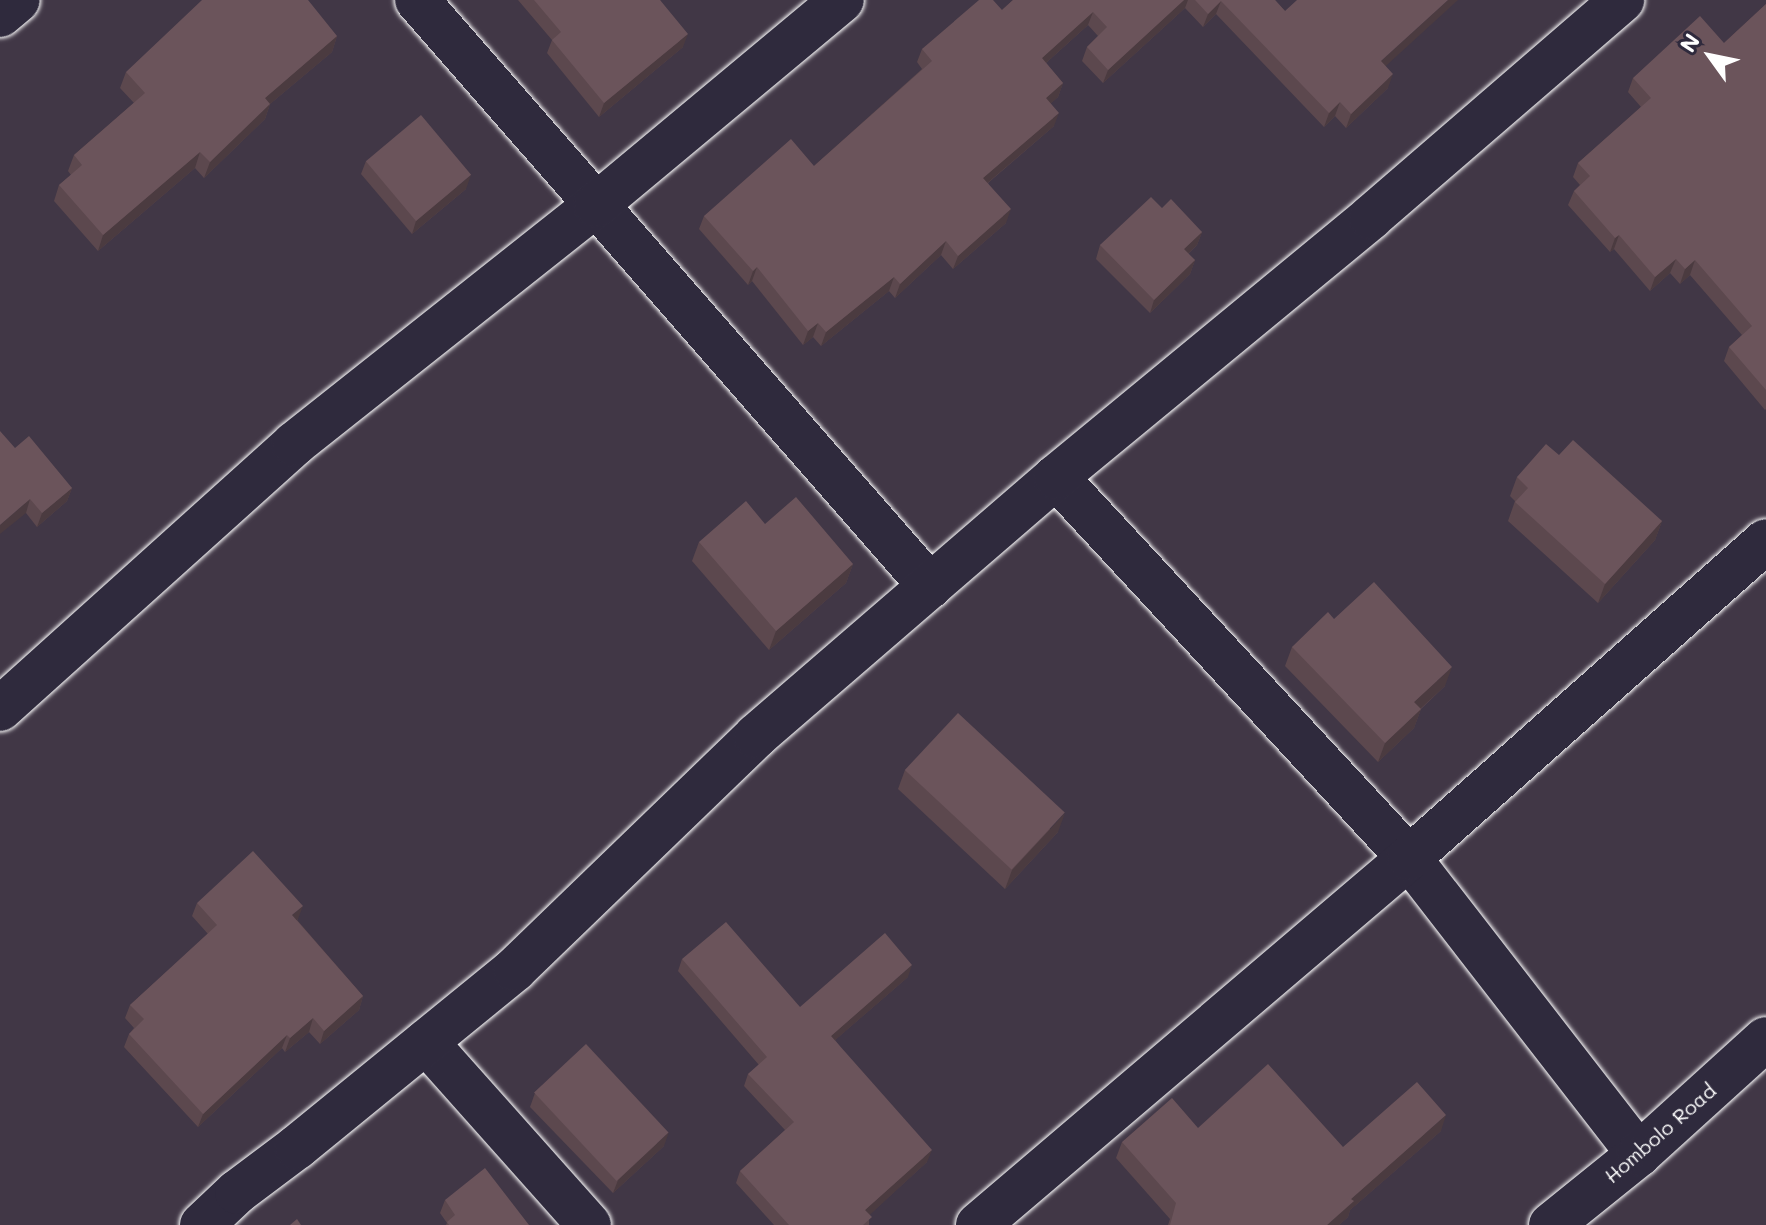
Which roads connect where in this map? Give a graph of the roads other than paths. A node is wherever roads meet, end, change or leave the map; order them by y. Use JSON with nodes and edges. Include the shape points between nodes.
{"nodes":[{"id":1,"x":18,"y":0,"type":"edge"},
{"id":2,"x":417,"y":0,"type":"edge"},
{"id":3,"x":842,"y":0,"type":"edge"},
{"id":4,"x":1610,"y":4,"type":"edge"},
{"id":5,"x":0,"y":15,"type":"edge"},
{"id":6,"x":596,"y":205,"type":"junction"},
{"id":7,"x":1056,"y":477,"type":"junction"},
{"id":8,"x":1766,"y":541,"type":"edge"},
{"id":9,"x":930,"y":586,"type":"junction"},
{"id":10,"x":0,"y":709,"type":"edge"},
{"id":11,"x":1409,"y":858,"type":"junction"},
{"id":12,"x":1766,"y":1039,"type":"edge"},
{"id":13,"x":426,"y":1042,"type":"junction"},
{"id":14,"x":1639,"y":1154,"type":"junction"},
{"id":15,"x":202,"y":1225,"type":"edge"},
{"id":16,"x":589,"y":1225,"type":"edge"},
{"id":17,"x":978,"y":1225,"type":"edge"},
{"id":18,"x":1551,"y":1225,"type":"edge"}],
"edges":[{"from":1,"to":5,"type":"street"},
{"from":2,"to":6,"type":"street"},
{"from":3,"to":6,"type":"street"},
{"from":4,"to":7,"type":"street","via":[[1371,217]]},
{"from":6,"to":9,"type":"street"},
{"from":6,"to":10,"type":"street","via":[[294,444]]},
{"from":7,"to":9,"type":"street"},
{"from":7,"to":11,"type":"street"},
{"from":8,"to":11,"type":"street"},
{"from":9,"to":13,"type":"street","via":[[736,755],[515,969]]},
{"from":11,"to":14,"type":"street"},
{"from":11,"to":17,"type":"street"},
{"from":12,"to":14,"type":"street","name":"Hombolo Road"},
{"from":13,"to":15,"type":"street"},
{"from":13,"to":16,"type":"street"},
{"from":14,"to":18,"type":"street","name":"Hombolo Road"}]}
